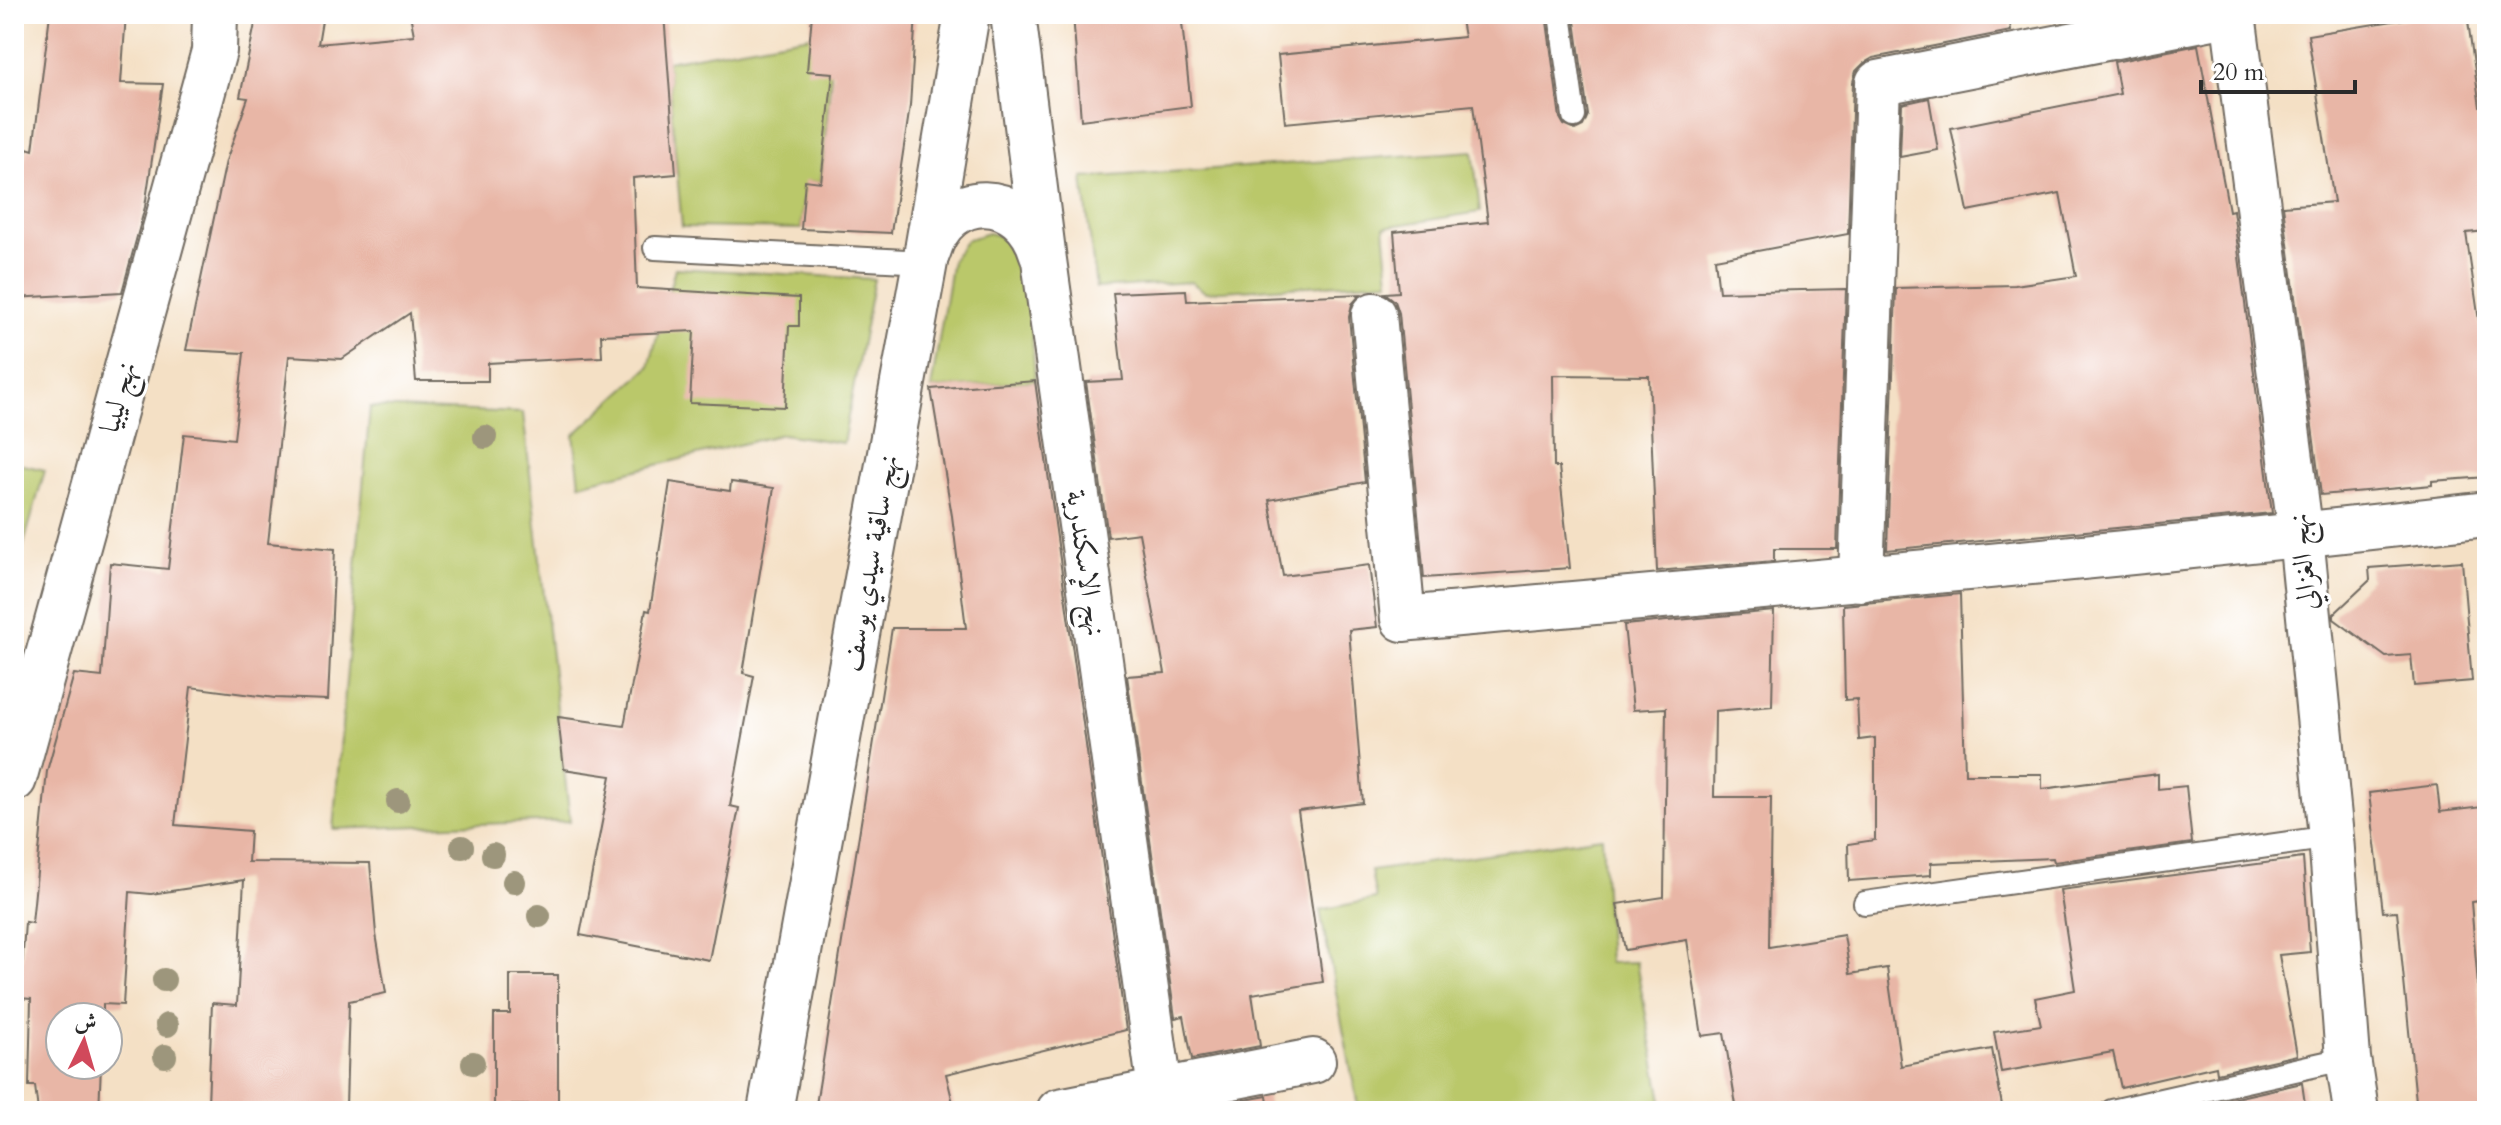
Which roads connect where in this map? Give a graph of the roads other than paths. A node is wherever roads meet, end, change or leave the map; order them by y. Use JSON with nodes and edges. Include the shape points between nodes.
{"nodes":[{"id":1,"x":215,"y":14,"type":"edge"},
{"id":2,"x":967,"y":14,"type":"edge"},
{"id":3,"x":1013,"y":14,"type":"edge"},
{"id":4,"x":1560,"y":14,"type":"edge"},
{"id":5,"x":2231,"y":14,"type":"edge"},
{"id":6,"x":1574,"y":116,"type":"dead end"},
{"id":7,"x":655,"y":248,"type":"dead end"},
{"id":8,"x":1044,"y":260,"type":"junction"},
{"id":9,"x":925,"y":262,"type":"junction"},
{"id":10,"x":1374,"y":315,"type":"dead end"},
{"id":11,"x":2487,"y":514,"type":"edge"},
{"id":12,"x":2301,"y":536,"type":"junction"},
{"id":13,"x":1861,"y":579,"type":"junction"},
{"id":14,"x":14,"y":779,"type":"edge"},
{"id":15,"x":2331,"y":837,"type":"junction"},
{"id":16,"x":1865,"y":903,"type":"dead end"},
{"id":17,"x":2348,"y":1058,"type":"junction"},
{"id":18,"x":1313,"y":1061,"type":"dead end"},
{"id":19,"x":1162,"y":1101,"type":"edge"},
{"id":20,"x":770,"y":1111,"type":"edge"},
{"id":21,"x":1059,"y":1111,"type":"edge"},
{"id":22,"x":2112,"y":1111,"type":"edge"},
{"id":23,"x":2356,"y":1111,"type":"edge"}],
"edges":[{"from":1,"to":14,"type":"street","name":"نهج ليبيا","via":[[214,51]]},
{"from":2,"to":9,"type":"street","name":"نهج ساقية سيدي يوسف"},
{"from":3,"to":8,"type":"street","name":"نهج الإسكندرية"},
{"from":4,"to":6,"type":"lane"},
{"from":5,"to":12,"type":"street","name":"نهج الغزالي"},
{"from":5,"to":13,"type":"street","via":[[1878,83]]},
{"from":7,"to":9,"type":"lane"},
{"from":8,"to":9,"type":"street","via":[[1029,225],[1002,206],[985,204],[946,220]]},
{"from":8,"to":19,"type":"street","name":"نهج الإسكندرية"},
{"from":9,"to":20,"type":"street","name":"نهج ساقية سيدي يوسف"},
{"from":10,"to":13,"type":"street","via":[[1403,619]]},
{"from":11,"to":12,"type":"street"},
{"from":12,"to":13,"type":"street"},
{"from":12,"to":15,"type":"street","name":"نهج الغزالي"},
{"from":15,"to":16,"type":"lane"},
{"from":15,"to":17,"type":"street","name":"نهج الغزالي"},
{"from":17,"to":22,"type":"lane"},
{"from":17,"to":23,"type":"street","name":"نهج الغزالي"},
{"from":18,"to":19,"type":"street"},
{"from":19,"to":21,"type":"street"}]}
